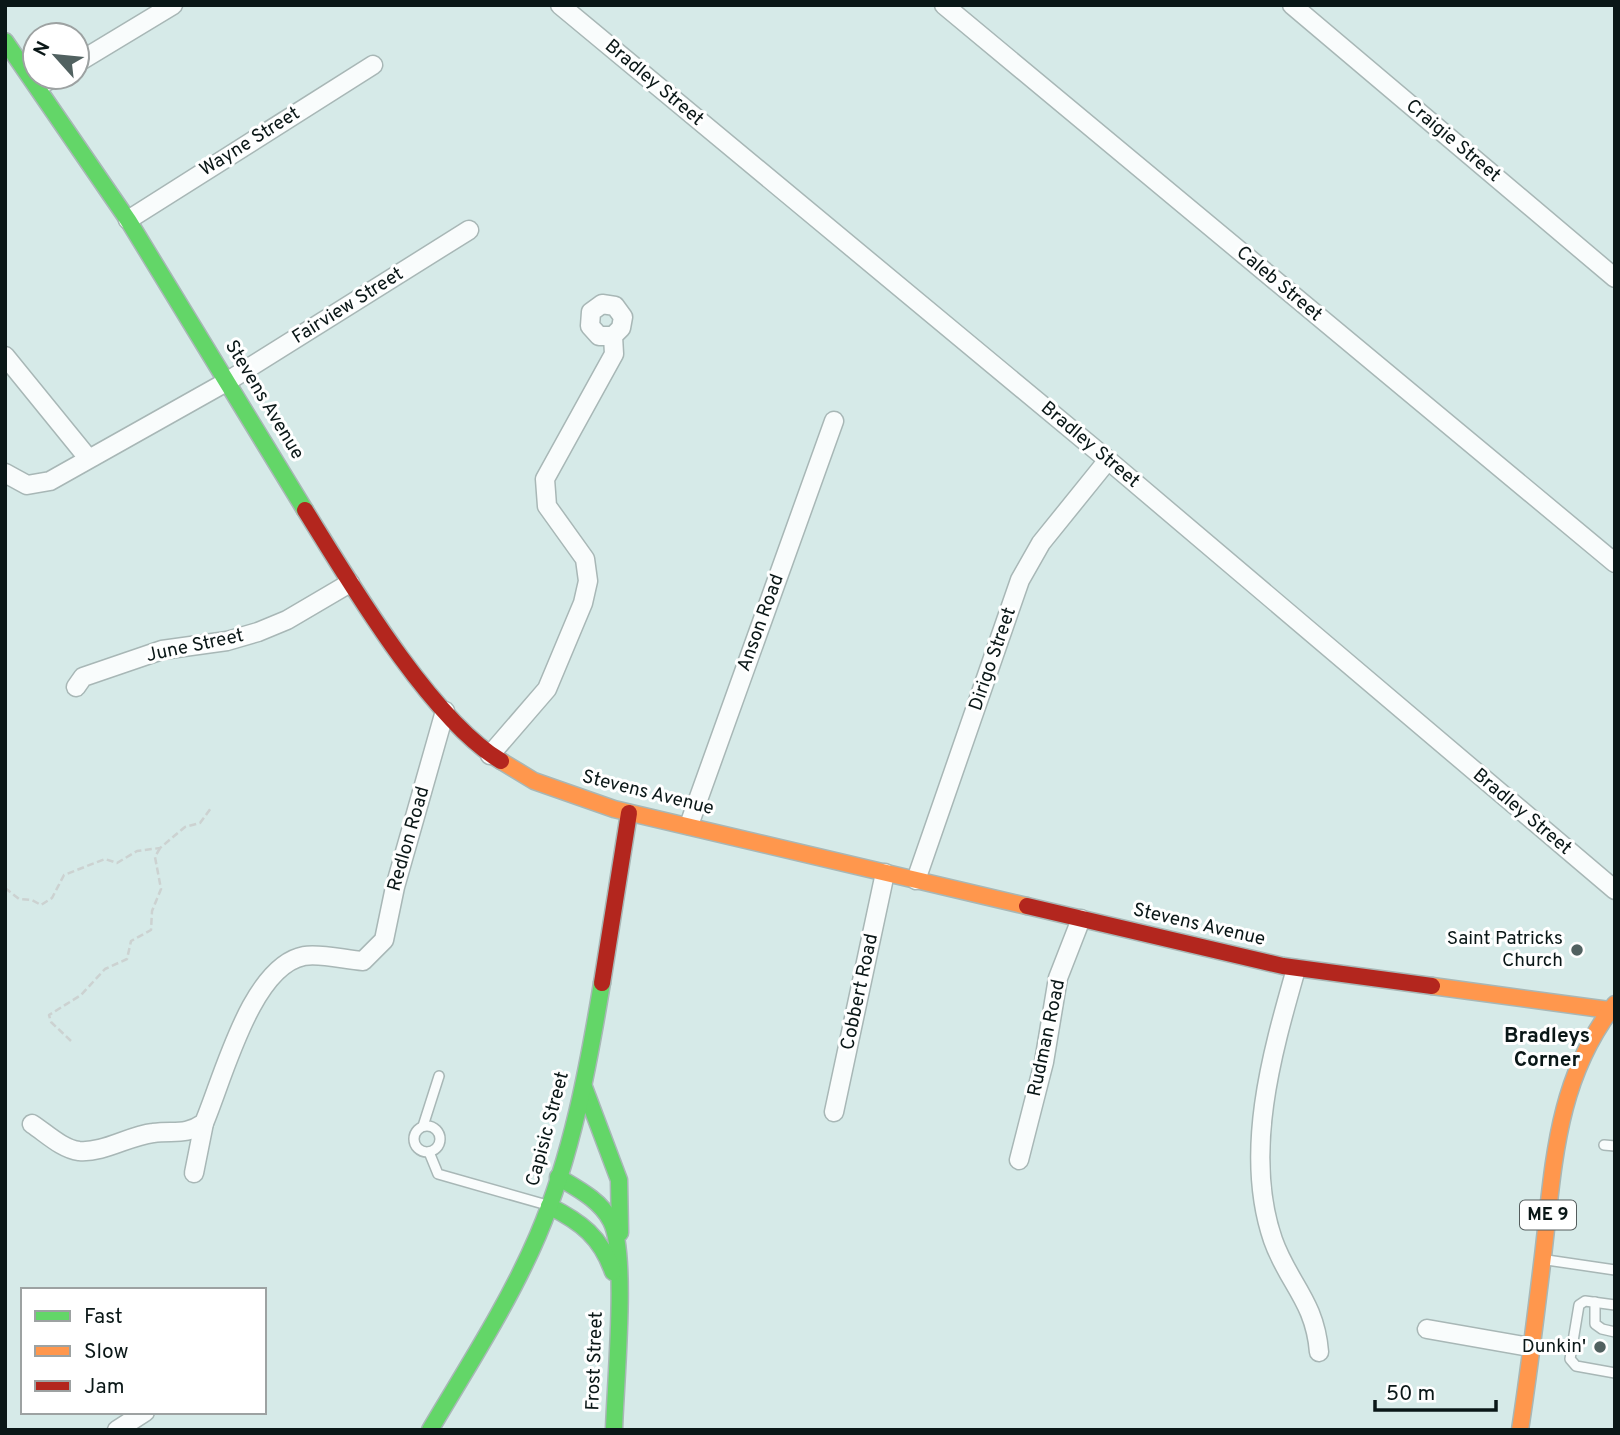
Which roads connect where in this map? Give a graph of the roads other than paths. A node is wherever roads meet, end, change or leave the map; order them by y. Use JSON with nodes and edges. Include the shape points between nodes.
{"nodes":[{"id":1,"x":173,"y":5,"type":"edge"},
{"id":2,"x":560,"y":5,"type":"edge"},
{"id":3,"x":944,"y":5,"type":"edge"},
{"id":4,"x":1292,"y":5,"type":"edge"},
{"id":5,"x":5,"y":42,"type":"edge"},
{"id":6,"x":91,"y":55,"type":"edge"},
{"id":7,"x":21,"y":58,"type":"edge"},
{"id":8,"x":373,"y":65,"type":"dead end"},
{"id":9,"x":51,"y":91,"type":"edge"},
{"id":10,"x":128,"y":220,"type":"junction"},
{"id":11,"x":469,"y":230,"type":"dead end"},
{"id":12,"x":1615,"y":278,"type":"edge"},
{"id":13,"x":613,"y":336,"type":"dead end"},
{"id":14,"x":5,"y":356,"type":"edge"},
{"id":15,"x":228,"y":381,"type":"junction"},
{"id":16,"x":834,"y":421,"type":"dead end"},
{"id":17,"x":88,"y":458,"type":"junction"},
{"id":18,"x":1108,"y":460,"type":"junction"},
{"id":19,"x":5,"y":473,"type":"edge"},
{"id":20,"x":1615,"y":562,"type":"edge"},
{"id":21,"x":351,"y":583,"type":"junction"},
{"id":22,"x":76,"y":687,"type":"dead end"},
{"id":23,"x":444,"y":711,"type":"junction"},
{"id":24,"x":490,"y":755,"type":"junction"},
{"id":25,"x":629,"y":813,"type":"junction"},
{"id":26,"x":689,"y":825,"type":"junction"},
{"id":27,"x":885,"y":873,"type":"junction"},
{"id":28,"x":916,"y":880,"type":"junction"},
{"id":29,"x":1615,"y":890,"type":"edge"},
{"id":30,"x":1081,"y":919,"type":"junction"},
{"id":31,"x":1296,"y":969,"type":"junction"},
{"id":32,"x":1613,"y":1010,"type":"edge"},
{"id":33,"x":439,"y":1076,"type":"dead end"},
{"id":34,"x":584,"y":1087,"type":"junction"},
{"id":35,"x":834,"y":1112,"type":"dead end"},
{"id":36,"x":204,"y":1123,"type":"junction"},
{"id":37,"x":32,"y":1124,"type":"dead end"},
{"id":38,"x":423,"y":1126,"type":"junction"},
{"id":39,"x":429,"y":1152,"type":"junction"},
{"id":40,"x":1020,"y":1160,"type":"dead end"},
{"id":41,"x":194,"y":1173,"type":"dead end"},
{"id":42,"x":558,"y":1177,"type":"junction"},
{"id":43,"x":549,"y":1206,"type":"junction"},
{"id":44,"x":620,"y":1244,"type":"junction"},
{"id":45,"x":1543,"y":1259,"type":"junction"},
{"id":46,"x":1615,"y":1270,"type":"edge"},
{"id":47,"x":618,"y":1293,"type":"junction"},
{"id":48,"x":1595,"y":1302,"type":"junction"},
{"id":49,"x":1615,"y":1305,"type":"edge"},
{"id":50,"x":1427,"y":1329,"type":"dead end"},
{"id":51,"x":1615,"y":1332,"type":"edge"},
{"id":52,"x":1530,"y":1347,"type":"junction"},
{"id":53,"x":1319,"y":1352,"type":"dead end"},
{"id":54,"x":1615,"y":1373,"type":"edge"},
{"id":55,"x":142,"y":1414,"type":"edge"},
{"id":56,"x":117,"y":1430,"type":"edge"},
{"id":57,"x":430,"y":1430,"type":"edge"},
{"id":58,"x":614,"y":1430,"type":"edge"},
{"id":59,"x":1520,"y":1430,"type":"edge"}],
"edges":[{"from":1,"to":6,"type":"street"},
{"from":2,"to":18,"type":"street","name":"Bradley Street"},
{"from":3,"to":20,"type":"street","name":"Caleb Street"},
{"from":4,"to":12,"type":"street","name":"Craigie Street"},
{"from":5,"to":7,"type":"main road","name":"Stevens Avenue","number":"ME 9"},
{"from":8,"to":10,"type":"street","name":"Wayne Street"},
{"from":9,"to":10,"type":"main road","name":"Stevens Avenue","number":"ME 9"},
{"from":10,"to":15,"type":"main road","name":"Stevens Avenue","number":"ME 9"},
{"from":11,"to":15,"type":"street","name":"Fairview Street"},
{"from":13,"to":24,"type":"street","via":[[612,358],[545,479],[547,506],[585,559],[588,581],[583,603],[547,689]]},
{"from":14,"to":17,"type":"street"},
{"from":15,"to":17,"type":"street","name":"Fairview Street"},
{"from":15,"to":21,"type":"main road","name":"Stevens Avenue","number":"ME 9"},
{"from":16,"to":26,"type":"street","name":"Anson Road"},
{"from":17,"to":19,"type":"street","name":"Fairview Street","via":[[39,485],[21,484]]},
{"from":18,"to":28,"type":"street","name":"Dirigo Street","via":[[1041,543],[1020,580]]},
{"from":18,"to":29,"type":"street","name":"Bradley Street"},
{"from":21,"to":22,"type":"street","name":"June Street","via":[[258,632],[162,650],[83,677]]},
{"from":21,"to":23,"type":"main road","name":"Stevens Avenue","number":"ME 9","via":[[383,634]]},
{"from":23,"to":24,"type":"main road","name":"Stevens Avenue","number":"ME 9"},
{"from":23,"to":36,"type":"street","name":"Redlon Road","via":[[384,940],[363,961],[303,956],[275,972],[246,1020]]},
{"from":24,"to":25,"type":"main road","name":"Stevens Avenue","number":"ME 9","via":[[534,782]]},
{"from":25,"to":26,"type":"main road","name":"Stevens Avenue","number":"ME 9"},
{"from":25,"to":34,"type":"main road","name":"Capisic Street"},
{"from":26,"to":27,"type":"main road","name":"Stevens Avenue","number":"ME 9"},
{"from":27,"to":28,"type":"main road","name":"Stevens Avenue","number":"ME 9"},
{"from":27,"to":35,"type":"street","name":"Cobbert Road"},
{"from":28,"to":30,"type":"main road","name":"Stevens Avenue","number":"ME 9"},
{"from":30,"to":31,"type":"main road","name":"Stevens Avenue","number":"ME 9"},
{"from":30,"to":40,"type":"street","name":"Rudman Road","via":[[1058,978]]},
{"from":31,"to":32,"type":"main road","name":"Stevens Avenue","number":"ME 9"},
{"from":31,"to":53,"type":"street","via":[[1266,1100],[1260,1171],[1274,1243],[1306,1299],[1317,1327]]},
{"from":32,"to":45,"type":"main road","number":"ME 9","via":[[1567,1089]]},
{"from":33,"to":38,"type":"lane"},
{"from":34,"to":42,"type":"main road","name":"Capisic Street"},
{"from":34,"to":44,"type":"main road","name":"Frost Street","via":[[619,1180]]},
{"from":36,"to":37,"type":"street","via":[[191,1132],[155,1132],[79,1151]]},
{"from":36,"to":41,"type":"street"},
{"from":38,"to":39,"type":"lane","via":[[414,1140],[420,1150]]},
{"from":38,"to":39,"type":"lane","via":[[432,1127],[440,1137],[436,1149]]},
{"from":39,"to":43,"type":"lane","via":[[438,1174]]},
{"from":42,"to":43,"type":"main road","name":"Capisic Street"},
{"from":42,"to":44,"type":"main road","name":"Frost Street","via":[[606,1210]]},
{"from":43,"to":47,"type":"main road","name":"Frost Street","via":[[583,1223],[603,1242]]},
{"from":43,"to":57,"type":"main road","name":"Capisic Street","via":[[505,1299]]},
{"from":44,"to":47,"type":"main road","name":"Frost Street"},
{"from":45,"to":46,"type":"lane"},
{"from":45,"to":52,"type":"main road","number":"ME 9"},
{"from":47,"to":58,"type":"main road","name":"Frost Street"},
{"from":48,"to":49,"type":"lane"},
{"from":48,"to":51,"type":"lane","via":[[1595,1324]]},
{"from":48,"to":54,"type":"lane","via":[[1579,1305],[1570,1359],[1576,1366]]},
{"from":50,"to":52,"type":"street"},
{"from":52,"to":59,"type":"main road","number":"ME 9"},
{"from":55,"to":56,"type":"street"}]}
